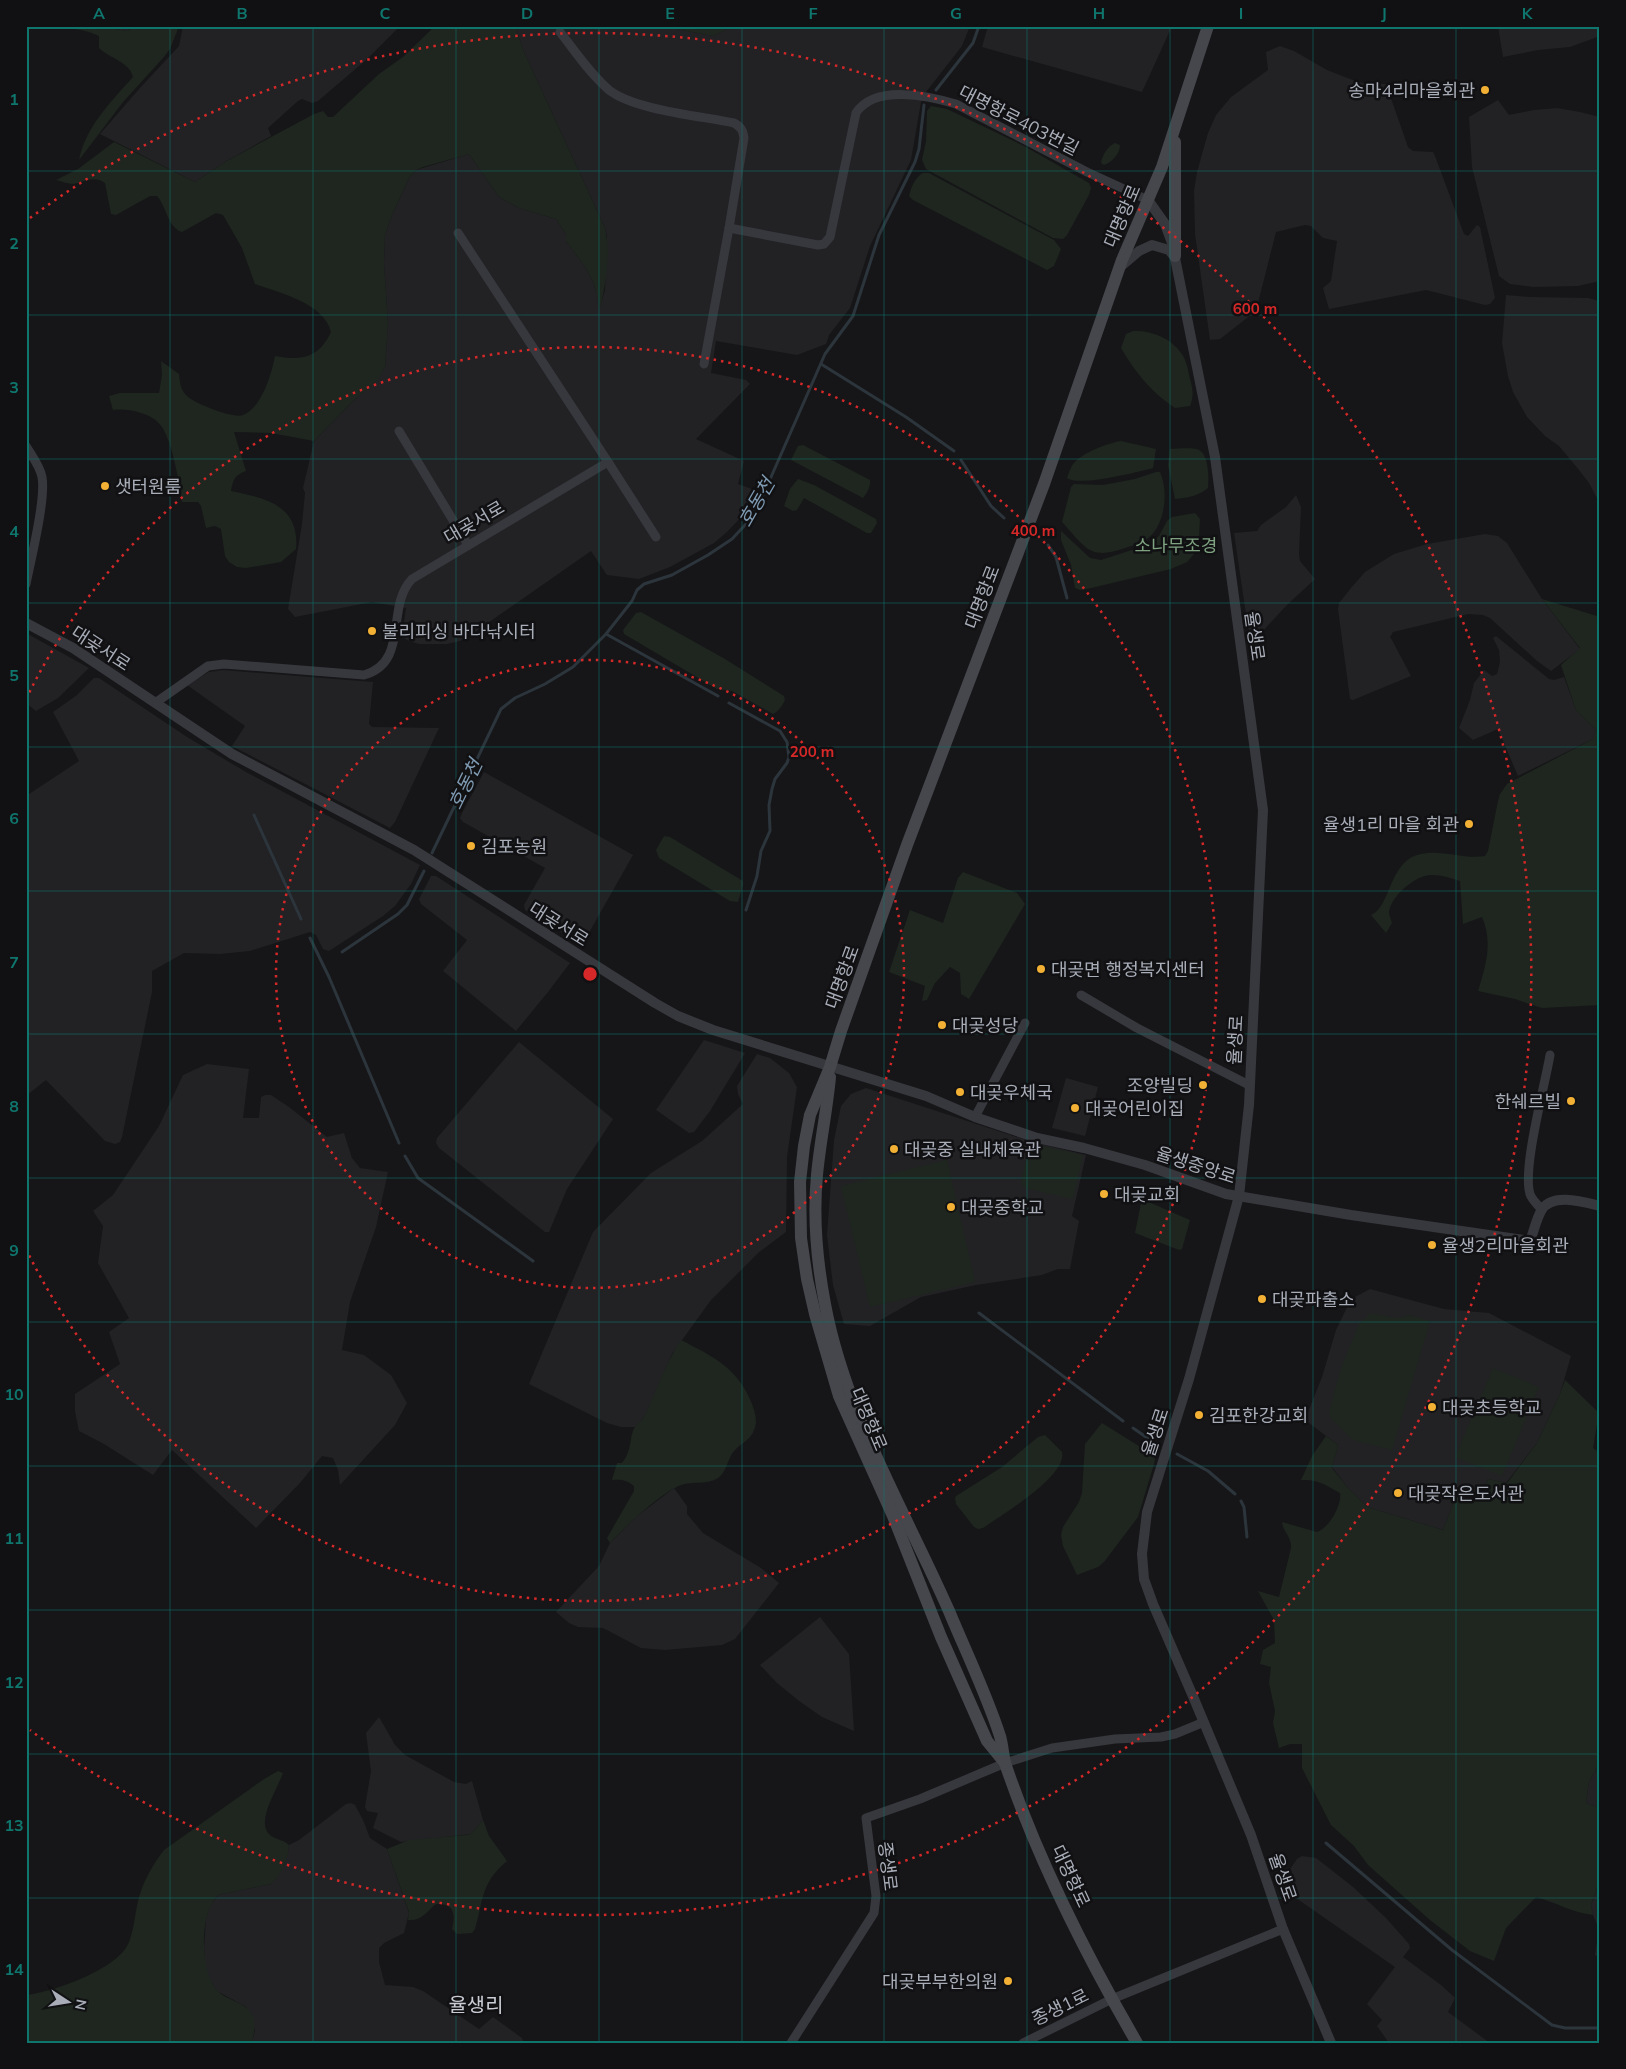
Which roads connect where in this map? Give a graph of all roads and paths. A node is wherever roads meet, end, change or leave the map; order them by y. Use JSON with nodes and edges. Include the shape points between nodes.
{"nodes":[{"id":1,"x":1208,"y":26,"type":"edge"},
{"id":2,"x":560,"y":32,"type":"dead end"},
{"id":3,"x":1175,"y":128,"type":"junction"},
{"id":4,"x":1148,"y":200,"type":"junction"},
{"id":5,"x":729,"y":228,"type":"junction"},
{"id":6,"x":458,"y":234,"type":"dead end"},
{"id":7,"x":1175,"y":256,"type":"junction"},
{"id":8,"x":1119,"y":268,"type":"junction"},
{"id":9,"x":704,"y":364,"type":"dead end"},
{"id":10,"x":399,"y":431,"type":"dead end"},
{"id":11,"x":26,"y":446,"type":"edge"},
{"id":12,"x":608,"y":462,"type":"junction"},
{"id":13,"x":656,"y":537,"type":"dead end"},
{"id":14,"x":468,"y":545,"type":"junction"},
{"id":15,"x":26,"y":584,"type":"edge"},
{"id":16,"x":26,"y":623,"type":"edge"},
{"id":17,"x":155,"y":703,"type":"junction"},
{"id":18,"x":1081,"y":996,"type":"dead end"},
{"id":19,"x":1025,"y":1023,"type":"dead end"},
{"id":20,"x":1550,"y":1055,"type":"dead end"},
{"id":21,"x":830,"y":1067,"type":"junction"},
{"id":22,"x":1249,"y":1085,"type":"junction"},
{"id":23,"x":975,"y":1117,"type":"junction"},
{"id":24,"x":1239,"y":1196,"type":"junction"},
{"id":25,"x":1600,"y":1206,"type":"edge"},
{"id":26,"x":1542,"y":1210,"type":"junction"},
{"id":27,"x":1204,"y":1722,"type":"junction"},
{"id":28,"x":1005,"y":1764,"type":"junction"},
{"id":29,"x":1283,"y":1928,"type":"junction"},
{"id":30,"x":1112,"y":2000,"type":"junction"},
{"id":31,"x":791,"y":2043,"type":"edge"},
{"id":32,"x":1023,"y":2043,"type":"edge"},
{"id":33,"x":1137,"y":2043,"type":"edge"},
{"id":34,"x":1331,"y":2043,"type":"edge"}],
"edges":[{"from":1,"to":3,"type":"main road","name":"대명항로"},
{"from":2,"to":5,"type":"street","via":[[609,90],[624,100],[740,126],[744,138]]},
{"from":3,"to":4,"type":"main road","name":"대명항로"},
{"from":3,"to":7,"type":"main road"},
{"from":4,"to":5,"type":"street","name":"대명항로403번길","via":[[956,104],[902,95],[869,100],[856,113],[830,237],[824,244]]},
{"from":4,"to":7,"type":"street","name":"율생로","via":[[1165,224]]},
{"from":4,"to":8,"type":"main road","name":"대명항로"},
{"from":5,"to":9,"type":"street"},
{"from":6,"to":12,"type":"street"},
{"from":7,"to":8,"type":"street","via":[[1169,250],[1152,245],[1139,251]]},
{"from":7,"to":22,"type":"street","name":"율생로","via":[[1215,457],[1263,810]]},
{"from":8,"to":21,"type":"main road","name":"대명항로","via":[[1044,484],[907,845]]},
{"from":10,"to":14,"type":"street"},
{"from":11,"to":15,"type":"street","via":[[42,478],[40,510]]},
{"from":12,"to":13,"type":"street"},
{"from":12,"to":14,"type":"street","name":"대곶서로"},
{"from":14,"to":17,"type":"street","name":"대곶서로","via":[[406,585],[390,653],[386,663],[376,672],[364,675],[224,664],[208,666]]},
{"from":16,"to":17,"type":"street","name":"대곶서로","via":[[73,648]]},
{"from":17,"to":21,"type":"street","name":"대곶서로","via":[[232,754],[414,850],[678,1016]]},
{"from":18,"to":22,"type":"street","name":"율생로"},
{"from":19,"to":23,"type":"street"},
{"from":20,"to":26,"type":"street","via":[[1528,1179],[1530,1196]]},
{"from":21,"to":23,"type":"street","name":"율생중앙로","via":[[926,1096]]},
{"from":21,"to":28,"type":"main road","name":"대명항로","via":[[810,1114],[800,1182],[801,1238],[815,1314],[839,1396],[987,1741]]},
{"from":22,"to":24,"type":"street","name":"율생로"},
{"from":23,"to":24,"type":"street","name":"율생중앙로","via":[[1037,1138],[1139,1163]]},
{"from":24,"to":26,"type":"street","name":"율생중앙로","via":[[1530,1240]]},
{"from":24,"to":27,"type":"street","name":"율생로","via":[[1143,1532],[1142,1554],[1147,1587]]},
{"from":25,"to":26,"type":"street","via":[[1568,1200],[1547,1205]]},
{"from":27,"to":28,"type":"street","via":[[1175,1734],[1052,1748]]},
{"from":27,"to":29,"type":"street","name":"율생로","via":[[1251,1835]]},
{"from":28,"to":30,"type":"main road","name":"대명항로","via":[[1052,1881]]},
{"from":28,"to":31,"type":"street","name":"종생로","via":[[866,1818],[876,1896],[874,1913]]},
{"from":29,"to":30,"type":"street"},
{"from":29,"to":34,"type":"street","name":"율생로"},
{"from":30,"to":32,"type":"street","name":"종생1로"},
{"from":30,"to":33,"type":"main road","name":"대명항로"}]}
